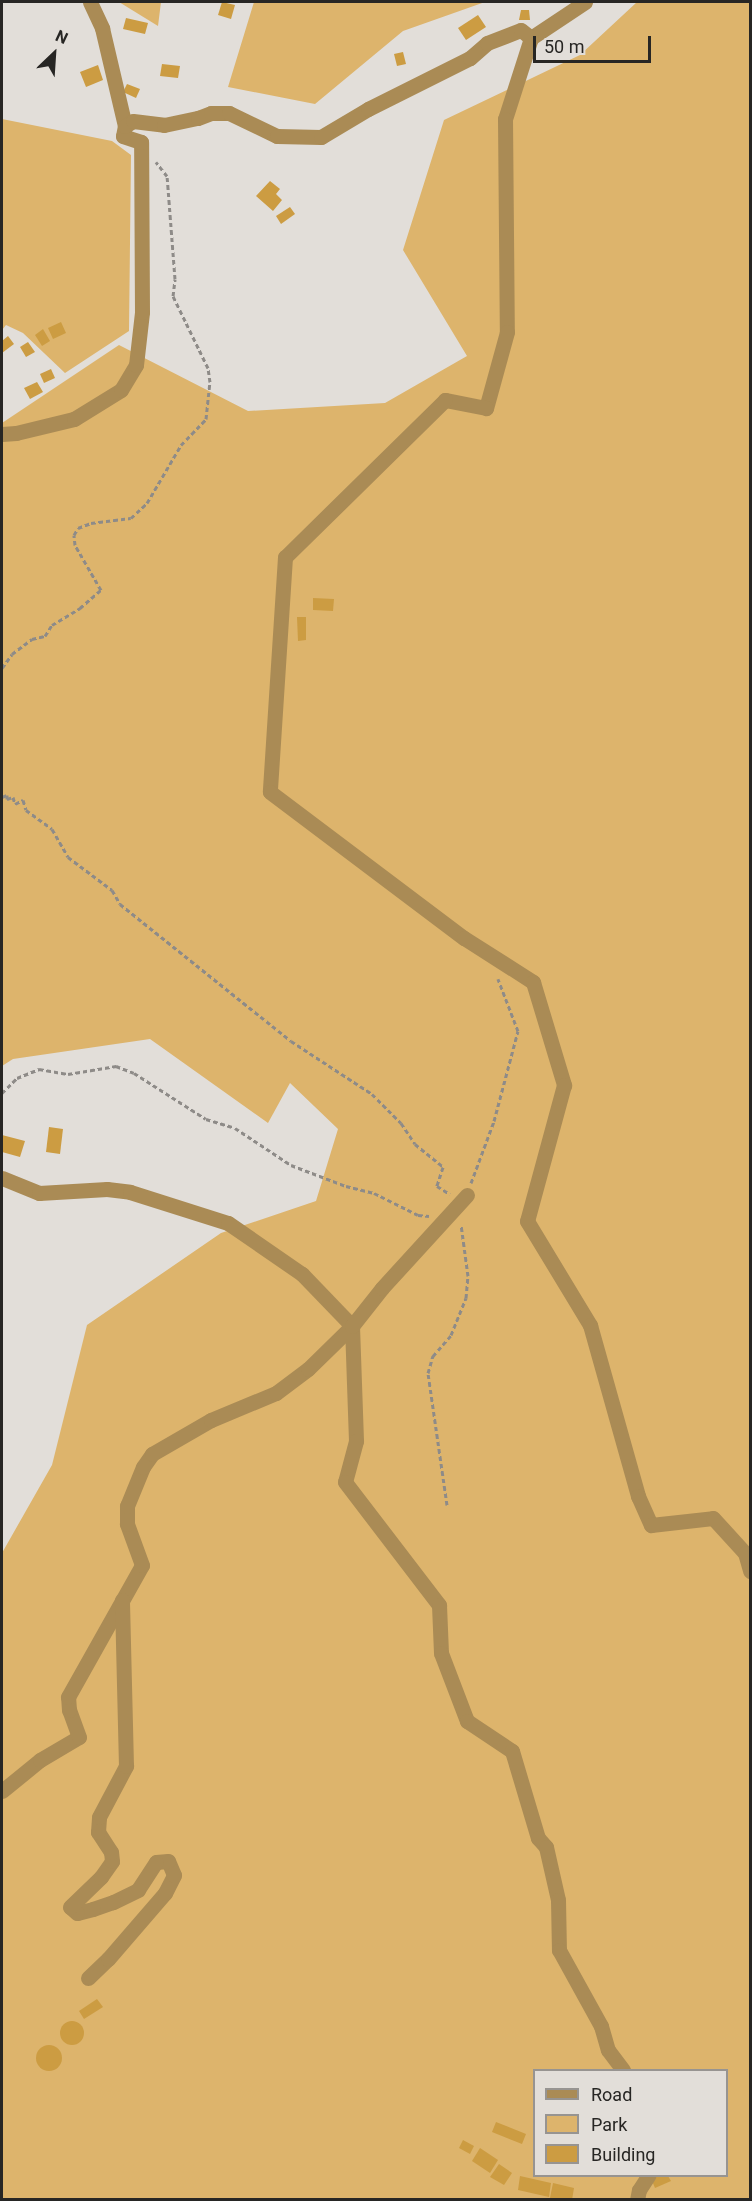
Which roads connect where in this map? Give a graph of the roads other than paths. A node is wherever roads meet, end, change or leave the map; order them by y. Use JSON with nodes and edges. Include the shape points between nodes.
{"nodes":[{"id":1,"x":90,"y":2,"type":"edge"},
{"id":2,"x":585,"y":2,"type":"edge"},
{"id":3,"x":531,"y":38,"type":"junction"},
{"id":4,"x":125,"y":126,"type":"junction"},
{"id":5,"x":2,"y":434,"type":"edge"},
{"id":6,"x":2,"y":1178,"type":"edge"},
{"id":7,"x":467,"y":1195,"type":"road end"},
{"id":8,"x":352,"y":1326,"type":"junction"},
{"id":9,"x":750,"y":1571,"type":"edge"},
{"id":10,"x":122,"y":1600,"type":"junction"},
{"id":11,"x":2,"y":1791,"type":"edge"},
{"id":12,"x":88,"y":1978,"type":"dead end"},
{"id":13,"x":622,"y":2069,"type":"edge"},
{"id":14,"x":647,"y":2177,"type":"edge"},
{"id":15,"x":637,"y":2199,"type":"edge"}],
"edges":[{"from":1,"to":4,"type":"street","via":[[102,28]]},
{"from":2,"to":3,"type":"street"},
{"from":3,"to":4,"type":"street","via":[[521,30],[487,43],[470,58],[321,137],[277,136],[229,113],[212,113],[164,125],[133,121]]},
{"from":3,"to":9,"type":"street","via":[[505,119],[507,332],[486,408],[445,400],[285,557],[270,792],[464,938],[533,982],[564,1085],[527,1221],[590,1325],[638,1496],[651,1525],[714,1518],[745,1553]]},
{"from":4,"to":5,"type":"street","via":[[123,136],[141,142],[142,301],[136,365],[121,390],[74,419]]},
{"from":6,"to":8,"type":"street","via":[[39,1193],[107,1189],[130,1192],[228,1223],[302,1274]]},
{"from":7,"to":8,"type":"street"},
{"from":8,"to":10,"type":"street","via":[[308,1369],[276,1393],[212,1420],[152,1454],[127,1506],[127,1524],[142,1565]]},
{"from":8,"to":13,"type":"street","via":[[356,1441],[345,1482],[439,1605],[441,1653],[467,1721],[512,1751],[538,1838],[546,1847],[558,1899],[559,1950],[601,2026],[608,2050]]},
{"from":10,"to":11,"type":"street","via":[[68,1697],[79,1737],[40,1760]]},
{"from":10,"to":12,"type":"street","via":[[126,1766],[99,1817],[98,1832],[111,1852],[112,1861],[70,1907],[77,1912],[93,1909],[138,1890],[156,1862],[168,1861],[174,1875],[165,1893]]},
{"from":14,"to":15,"type":"street"}]}
